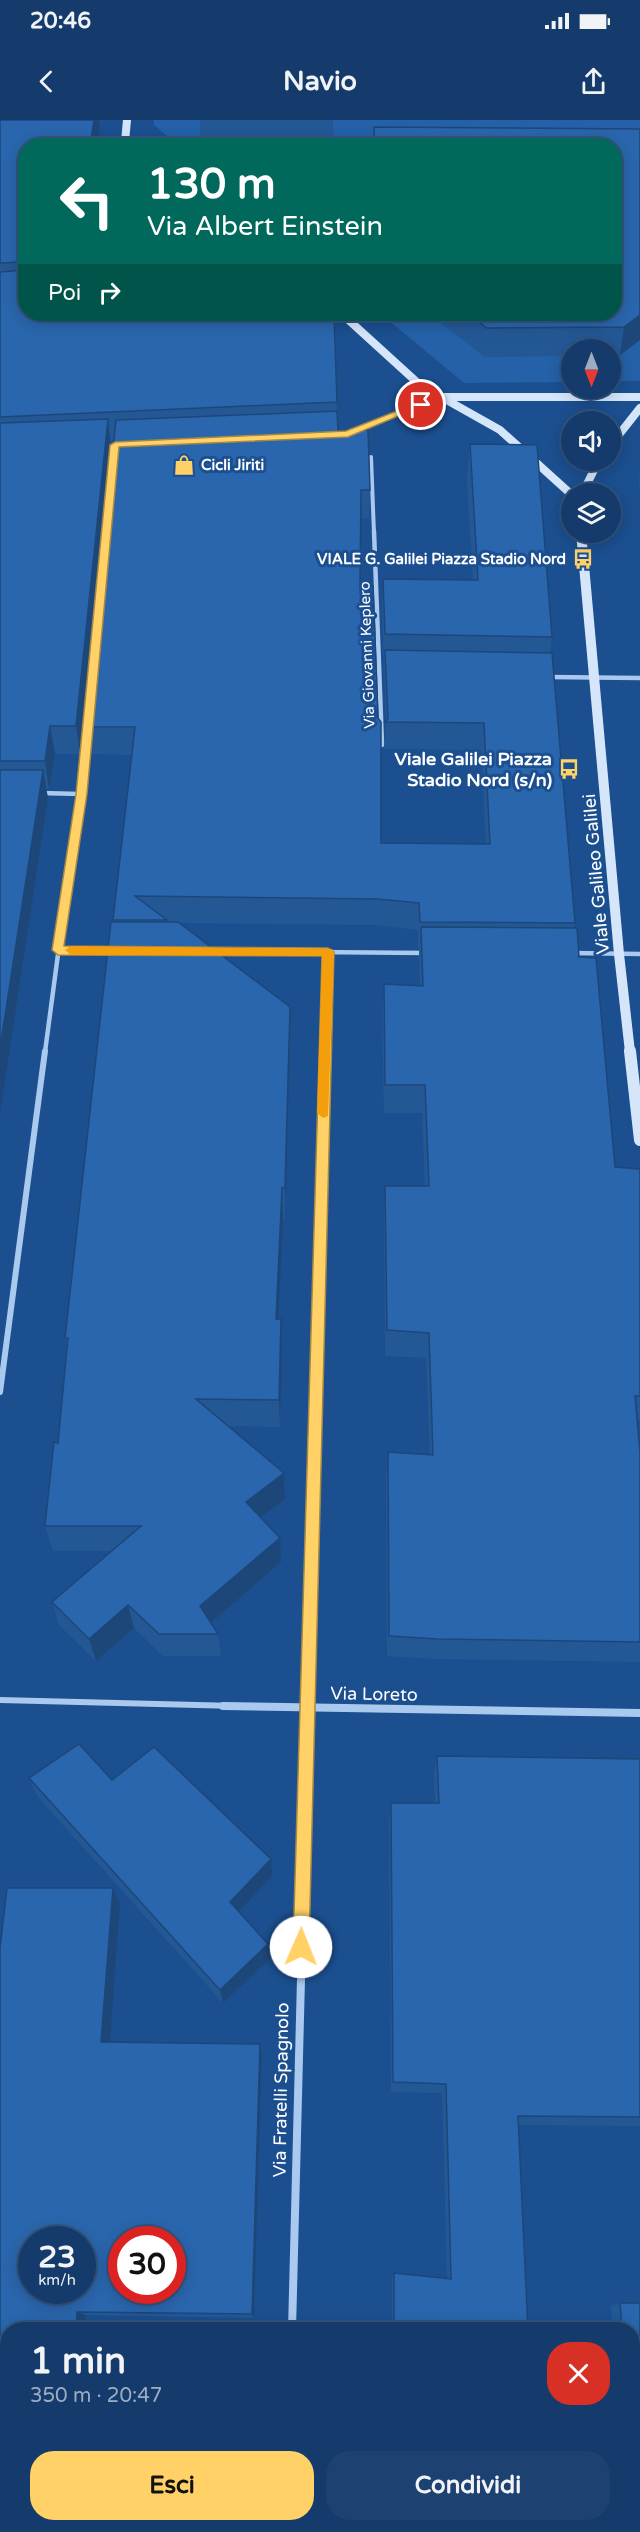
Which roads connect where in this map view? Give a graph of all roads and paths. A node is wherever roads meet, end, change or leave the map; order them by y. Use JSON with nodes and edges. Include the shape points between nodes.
{"nodes":[{"id":1,"x":127,"y":120,"type":"edge"},
{"id":2,"x":125,"y":138,"type":"edge"},
{"id":3,"x":350,"y":321,"type":"edge"},
{"id":4,"x":439,"y":397,"type":"junction"},
{"id":5,"x":640,"y":397,"type":"edge"},
{"id":6,"x":640,"y":408,"type":"edge"},
{"id":7,"x":621,"y":432,"type":"edge"},
{"id":8,"x":348,"y":434,"type":"edge"},
{"id":9,"x":372,"y":457,"type":"dead end"},
{"id":10,"x":561,"y":484,"type":"edge"},
{"id":11,"x":582,"y":543,"type":"edge"},
{"id":12,"x":379,"y":673,"type":"junction"},
{"id":13,"x":391,"y":673,"type":"edge"},
{"id":14,"x":546,"y":677,"type":"edge"},
{"id":15,"x":594,"y":678,"type":"junction"},
{"id":16,"x":640,"y":678,"type":"edge"},
{"id":17,"x":88,"y":724,"type":"edge"},
{"id":18,"x":382,"y":745,"type":"edge"},
{"id":19,"x":35,"y":793,"type":"edge"},
{"id":20,"x":81,"y":794,"type":"junction"},
{"id":21,"x":58,"y":950,"type":"junction"},
{"id":22,"x":117,"y":951,"type":"edge"},
{"id":23,"x":199,"y":951,"type":"edge"},
{"id":24,"x":328,"y":952,"type":"junction"},
{"id":25,"x":433,"y":953,"type":"edge"},
{"id":26,"x":561,"y":953,"type":"edge"},
{"id":27,"x":619,"y":954,"type":"junction"},
{"id":28,"x":640,"y":954,"type":"edge"},
{"id":29,"x":640,"y":1140,"type":"edge"},
{"id":30,"x":0,"y":1392,"type":"edge"},
{"id":31,"x":0,"y":1700,"type":"edge"},
{"id":32,"x":307,"y":1708,"type":"junction"},
{"id":33,"x":640,"y":1713,"type":"edge"},
{"id":34,"x":292,"y":2322,"type":"edge"}],
"edges":[{"from":1,"to":2,"type":"street"},
{"from":3,"to":4,"type":"street","via":[[420,385]]},
{"from":4,"to":5,"type":"street"},
{"from":4,"to":8,"type":"street"},
{"from":4,"to":10,"type":"street","via":[[500,430]]},
{"from":6,"to":7,"type":"street"},
{"from":9,"to":12,"type":"street","name":"Via Giovanni Keplero"},
{"from":11,"to":15,"type":"street","name":"Viale Galileo Galilei"},
{"from":12,"to":13,"type":"street"},
{"from":12,"to":18,"type":"street","name":"Via Giovanni Keplero"},
{"from":14,"to":15,"type":"street"},
{"from":15,"to":16,"type":"street"},
{"from":15,"to":27,"type":"street","name":"Viale Galileo Galilei"},
{"from":17,"to":20,"type":"street"},
{"from":19,"to":20,"type":"street"},
{"from":20,"to":21,"type":"street"},
{"from":21,"to":22,"type":"street"},
{"from":21,"to":30,"type":"street"},
{"from":23,"to":24,"type":"street"},
{"from":24,"to":25,"type":"street"},
{"from":24,"to":32,"type":"street","name":"Via Fratelli Spagnolo"},
{"from":26,"to":27,"type":"street"},
{"from":27,"to":28,"type":"street"},
{"from":27,"to":29,"type":"street","name":"Viale Galileo Galilei"},
{"from":31,"to":32,"type":"street","name":"Via Loreto"},
{"from":32,"to":33,"type":"street","name":"Via Loreto"},
{"from":32,"to":34,"type":"street","name":"Via Fratelli Spagnolo"}]}
